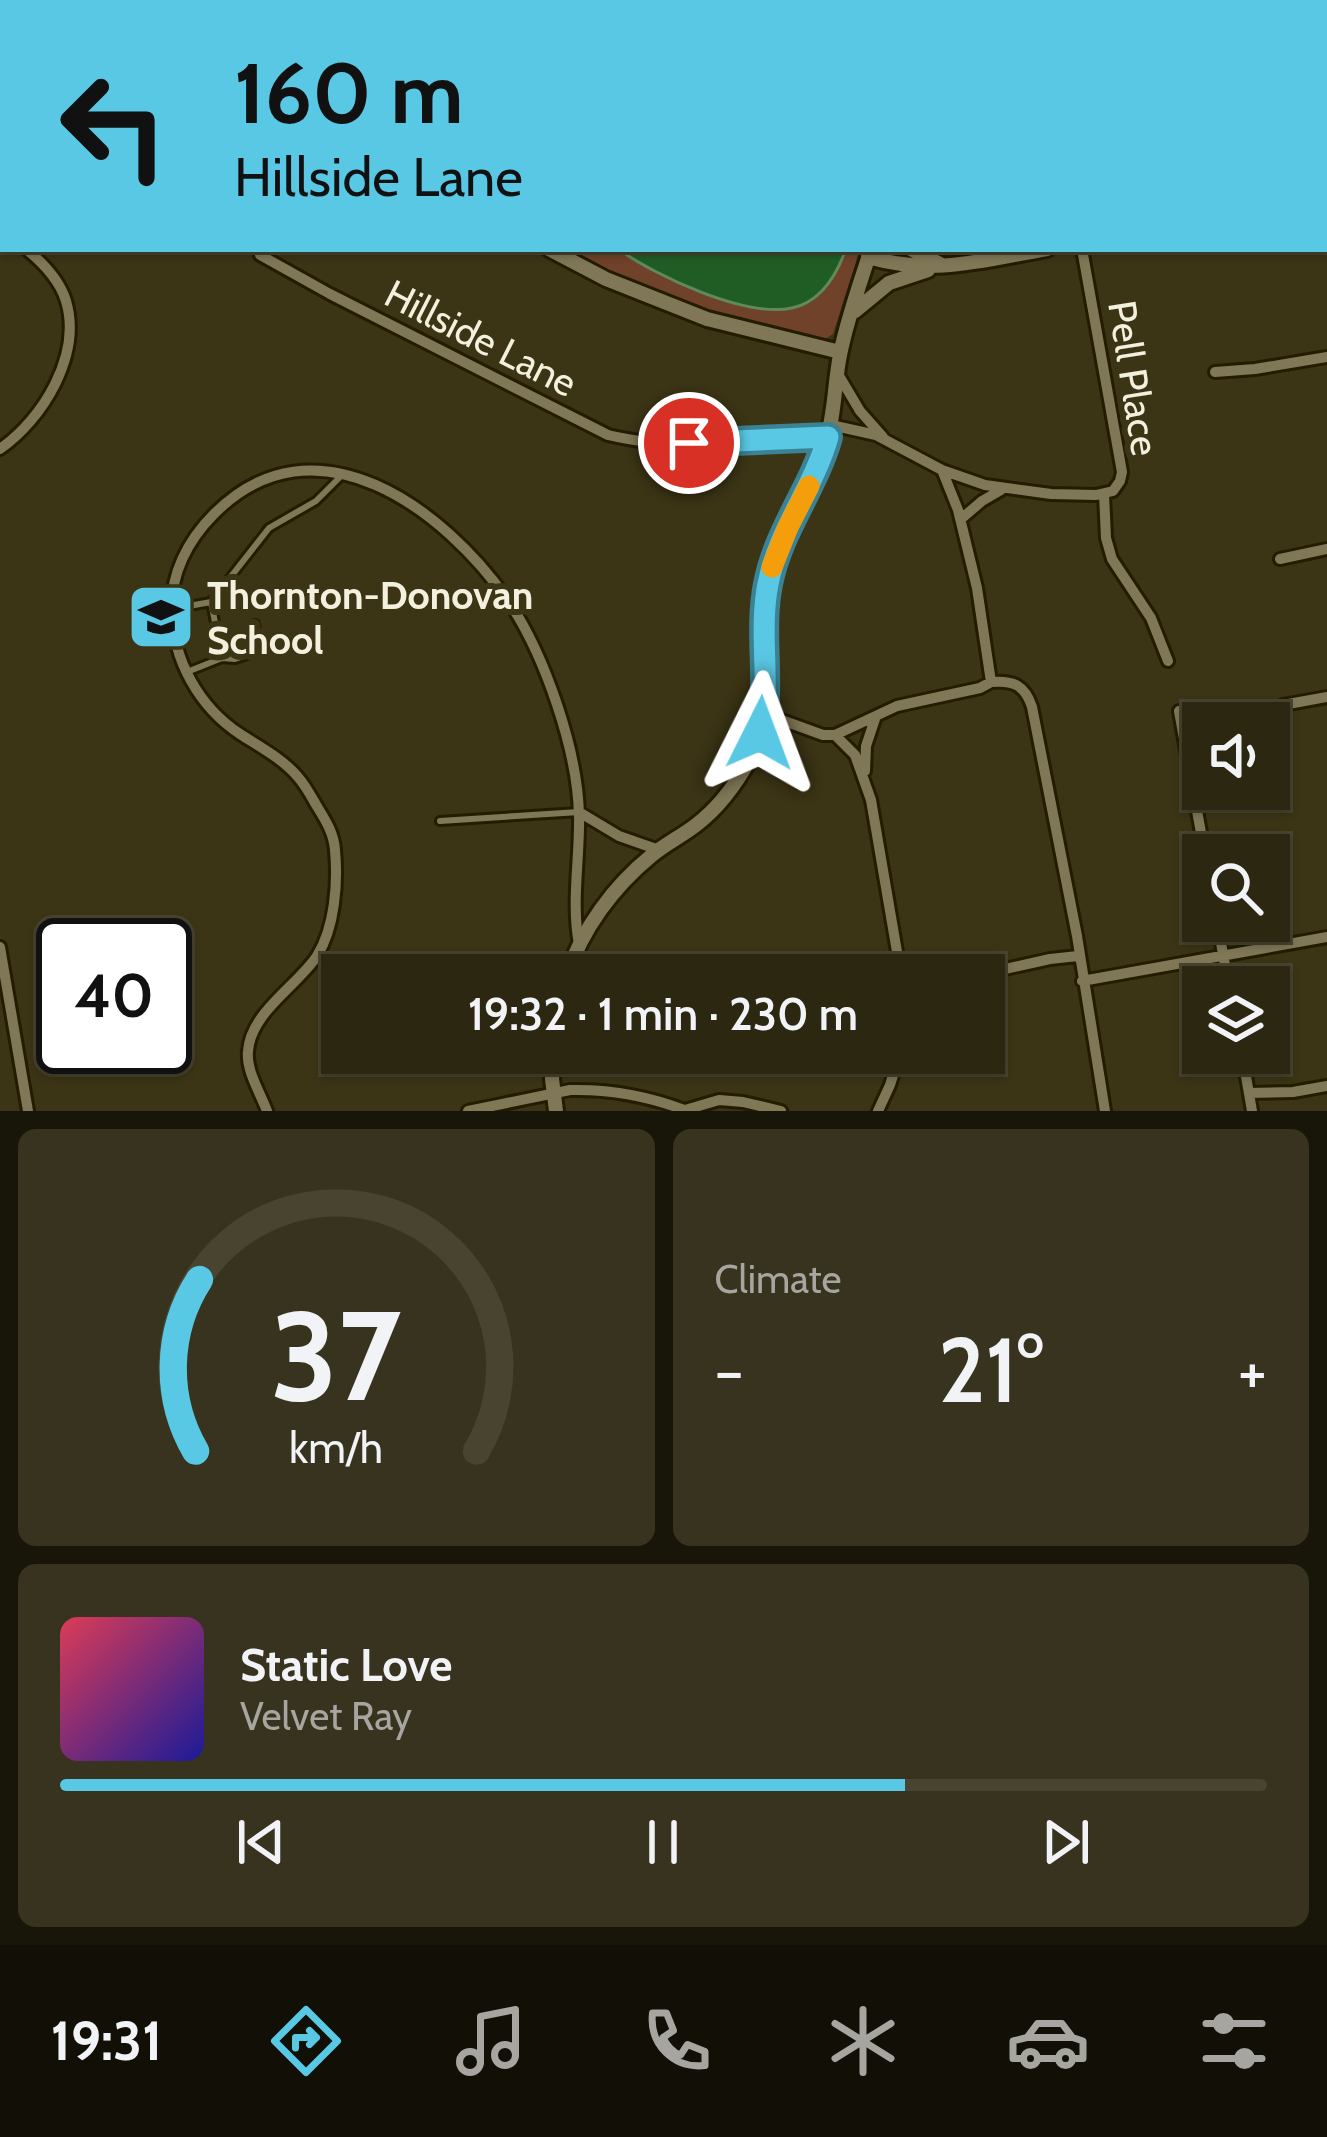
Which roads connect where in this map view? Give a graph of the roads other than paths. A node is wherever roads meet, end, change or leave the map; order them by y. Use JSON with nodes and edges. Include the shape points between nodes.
{"nodes":[{"id":1,"x":30,"y":252,"type":"edge"},
{"id":2,"x":555,"y":252,"type":"edge"},
{"id":3,"x":916,"y":252,"type":"edge"},
{"id":4,"x":1030,"y":252,"type":"edge"},
{"id":5,"x":1083,"y":252,"type":"edge"},
{"id":6,"x":870,"y":253,"type":"edge"},
{"id":7,"x":260,"y":255,"type":"dead end"},
{"id":8,"x":942,"y":267,"type":"junction"},
{"id":9,"x":850,"y":316,"type":"junction"},
{"id":10,"x":840,"y":352,"type":"junction"},
{"id":11,"x":1327,"y":357,"type":"edge"},
{"id":12,"x":837,"y":372,"type":"junction"},
{"id":13,"x":1215,"y":372,"type":"dead end"},
{"id":14,"x":829,"y":431,"type":"junction"},
{"id":15,"x":886,"y":439,"type":"junction"},
{"id":16,"x":0,"y":449,"type":"edge"},
{"id":17,"x":942,"y":470,"type":"junction"},
{"id":18,"x":343,"y":474,"type":"junction"},
{"id":19,"x":1003,"y":489,"type":"junction"},
{"id":20,"x":1104,"y":494,"type":"junction"},
{"id":21,"x":961,"y":519,"type":"junction"},
{"id":22,"x":1327,"y":549,"type":"edge"},
{"id":23,"x":1280,"y":559,"type":"dead end"},
{"id":24,"x":211,"y":602,"type":"junction"},
{"id":25,"x":172,"y":609,"type":"junction"},
{"id":26,"x":255,"y":624,"type":"dead end"},
{"id":27,"x":222,"y":658,"type":"junction"},
{"id":28,"x":1168,"y":661,"type":"dead end"},
{"id":29,"x":186,"y":672,"type":"junction"},
{"id":30,"x":991,"y":682,"type":"junction"},
{"id":31,"x":1327,"y":697,"type":"edge"},
{"id":32,"x":1290,"y":705,"type":"edge"},
{"id":33,"x":1179,"y":711,"type":"dead end"},
{"id":34,"x":765,"y":713,"type":"junction"},
{"id":35,"x":878,"y":716,"type":"junction"},
{"id":36,"x":835,"y":735,"type":"junction"},
{"id":37,"x":865,"y":780,"type":"junction"},
{"id":38,"x":579,"y":812,"type":"junction"},
{"id":39,"x":440,"y":821,"type":"dead end"},
{"id":40,"x":1201,"y":834,"type":"edge"},
{"id":41,"x":658,"y":850,"type":"junction"},
{"id":42,"x":1327,"y":937,"type":"edge"},
{"id":43,"x":1221,"y":942,"type":"edge"},
{"id":44,"x":579,"y":946,"type":"junction"},
{"id":45,"x":0,"y":947,"type":"edge"},
{"id":46,"x":576,"y":954,"type":"edge"},
{"id":47,"x":898,"y":954,"type":"edge"},
{"id":48,"x":1223,"y":954,"type":"junction"},
{"id":49,"x":1078,"y":956,"type":"junction"},
{"id":50,"x":1225,"y":966,"type":"edge"},
{"id":51,"x":1005,"y":969,"type":"edge"},
{"id":52,"x":1082,"y":981,"type":"junction"},
{"id":53,"x":553,"y":1074,"type":"edge"},
{"id":54,"x":893,"y":1074,"type":"edge"},
{"id":55,"x":1245,"y":1074,"type":"edge"},
{"id":56,"x":1327,"y":1086,"type":"edge"},
{"id":57,"x":1249,"y":1093,"type":"junction"},
{"id":58,"x":553,"y":1094,"type":"junction"},
{"id":59,"x":686,"y":1110,"type":"edge"},
{"id":60,"x":28,"y":1111,"type":"edge"},
{"id":61,"x":267,"y":1111,"type":"edge"},
{"id":62,"x":468,"y":1111,"type":"edge"},
{"id":63,"x":556,"y":1111,"type":"edge"},
{"id":64,"x":781,"y":1111,"type":"edge"},
{"id":65,"x":878,"y":1111,"type":"edge"},
{"id":66,"x":1105,"y":1111,"type":"edge"},
{"id":67,"x":1252,"y":1111,"type":"edge"}],
"edges":[{"from":1,"to":16,"type":"street","via":[[61,290],[70,332],[49,394]]},
{"from":2,"to":10,"type":"street","via":[[707,319]]},
{"from":3,"to":8,"type":"street"},
{"from":4,"to":8,"type":"street"},
{"from":5,"to":20,"type":"street","name":"Pell Place","via":[[1121,472],[1117,488]]},
{"from":6,"to":8,"type":"street"},
{"from":6,"to":9,"type":"street"},
{"from":7,"to":14,"type":"street","name":"Hillside Lane","via":[[608,435],[689,443]]},
{"from":8,"to":9,"type":"street","via":[[890,283]]},
{"from":9,"to":10,"type":"street"},
{"from":10,"to":12,"type":"street"},
{"from":11,"to":13,"type":"street"},
{"from":12,"to":14,"type":"street"},
{"from":12,"to":15,"type":"street","name":"Pell Place"},
{"from":14,"to":15,"type":"street","name":"Pell Place"},
{"from":14,"to":34,"type":"street","via":[[770,573]]},
{"from":15,"to":17,"type":"street","name":"Pell Place"},
{"from":17,"to":19,"type":"street","name":"Pell Place"},
{"from":17,"to":21,"type":"street"},
{"from":18,"to":24,"type":"lane","via":[[269,528]]},
{"from":18,"to":25,"type":"street","via":[[270,478],[223,505],[184,553]]},
{"from":18,"to":38,"type":"street","via":[[421,510],[509,602],[542,662]]},
{"from":19,"to":20,"type":"street","name":"Pell Place"},
{"from":19,"to":21,"type":"street"},
{"from":20,"to":28,"type":"street","via":[[1112,559]]},
{"from":21,"to":30,"type":"street"},
{"from":22,"to":23,"type":"street"},
{"from":24,"to":25,"type":"lane"},
{"from":24,"to":27,"type":"lane"},
{"from":25,"to":29,"type":"street"},
{"from":26,"to":27,"type":"lane","via":[[250,654]]},
{"from":27,"to":29,"type":"lane"},
{"from":29,"to":61,"type":"street","via":[[219,716],[297,775],[335,846],[334,904],[319,954],[259,1023],[248,1051]]},
{"from":30,"to":35,"type":"street"},
{"from":30,"to":49,"type":"street","via":[[1017,684],[1032,706]]},
{"from":31,"to":32,"type":"street"},
{"from":33,"to":40,"type":"street"},
{"from":34,"to":36,"type":"street"},
{"from":34,"to":41,"type":"street","via":[[753,753],[725,797]]},
{"from":35,"to":36,"type":"street"},
{"from":35,"to":37,"type":"street"},
{"from":36,"to":37,"type":"street"},
{"from":37,"to":47,"type":"street"},
{"from":38,"to":39,"type":"lane"},
{"from":38,"to":41,"type":"street"},
{"from":38,"to":44,"type":"street"},
{"from":41,"to":44,"type":"street","via":[[620,886]]},
{"from":42,"to":48,"type":"street"},
{"from":43,"to":48,"type":"street"},
{"from":44,"to":46,"type":"street"},
{"from":45,"to":60,"type":"street"},
{"from":48,"to":50,"type":"street"},
{"from":48,"to":52,"type":"street"},
{"from":49,"to":51,"type":"street"},
{"from":49,"to":52,"type":"street"},
{"from":52,"to":66,"type":"street"},
{"from":53,"to":58,"type":"street"},
{"from":54,"to":65,"type":"street"},
{"from":55,"to":57,"type":"street"},
{"from":56,"to":57,"type":"street"},
{"from":57,"to":67,"type":"street"},
{"from":58,"to":59,"type":"street","via":[[616,1091]]},
{"from":58,"to":62,"type":"street"},
{"from":58,"to":63,"type":"street"},
{"from":59,"to":64,"type":"street","via":[[719,1100]]}]}
